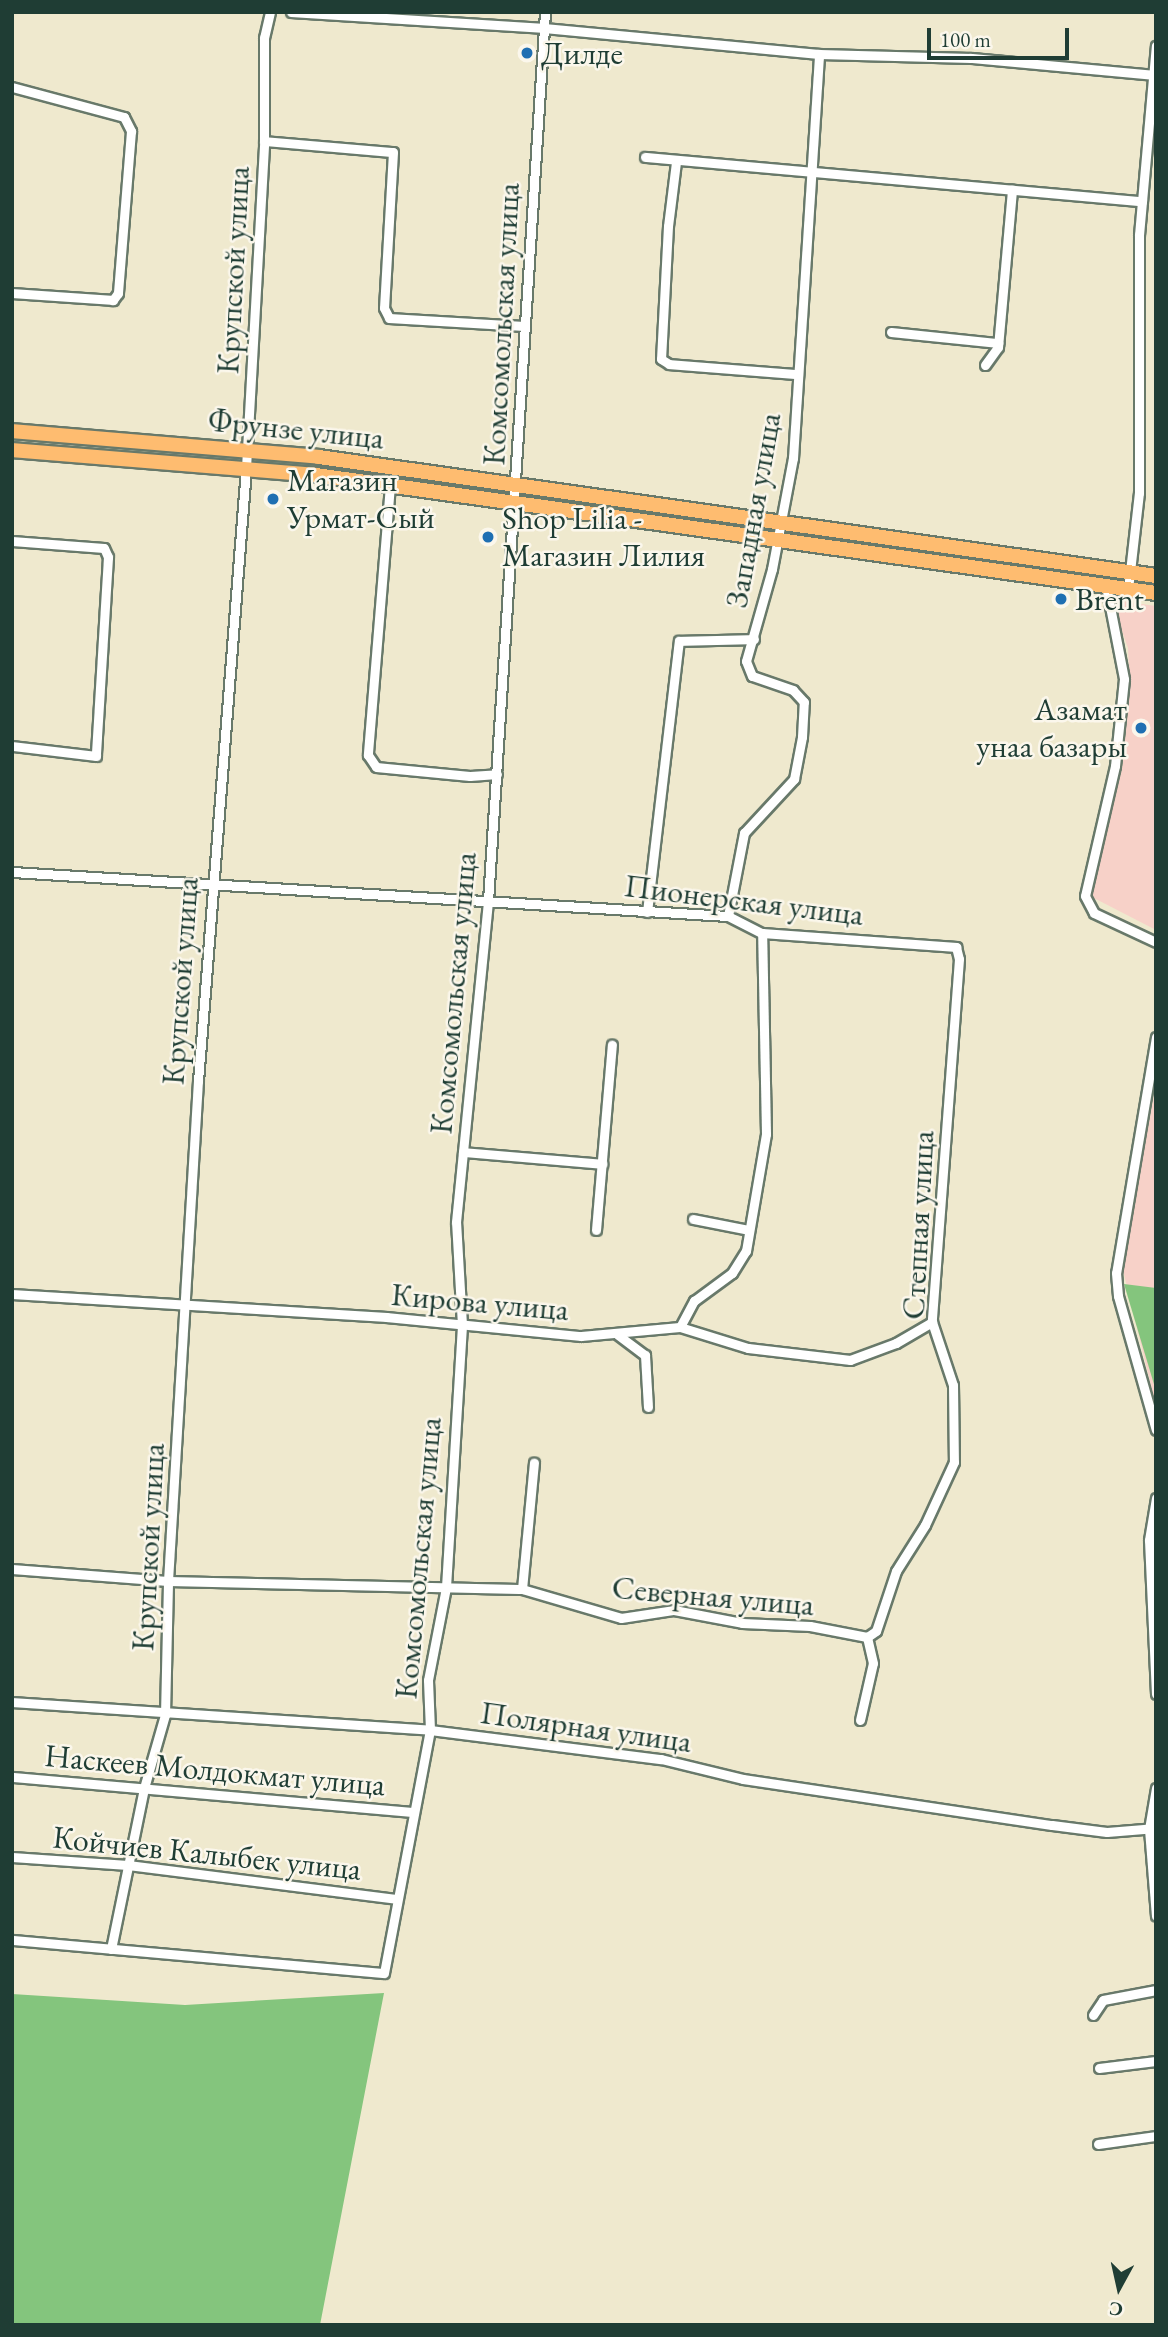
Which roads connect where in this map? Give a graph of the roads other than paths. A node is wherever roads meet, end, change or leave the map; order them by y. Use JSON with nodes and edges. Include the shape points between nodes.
{"nodes":[{"id":1,"x":270,"y":12,"type":"edge"},
{"id":2,"x":291,"y":12,"type":"edge"},
{"id":3,"x":545,"y":12,"type":"edge"},
{"id":4,"x":544,"y":28,"type":"junction"},
{"id":5,"x":1156,"y":46,"type":"edge"},
{"id":6,"x":819,"y":54,"type":"junction"},
{"id":7,"x":1153,"y":75,"type":"junction"},
{"id":8,"x":12,"y":87,"type":"edge"},
{"id":9,"x":264,"y":141,"type":"junction"},
{"id":10,"x":645,"y":157,"type":"dead end"},
{"id":11,"x":676,"y":162,"type":"junction"},
{"id":12,"x":810,"y":174,"type":"junction"},
{"id":13,"x":1012,"y":190,"type":"junction"},
{"id":14,"x":1142,"y":201,"type":"junction"},
{"id":15,"x":12,"y":293,"type":"edge"},
{"id":16,"x":524,"y":326,"type":"junction"},
{"id":17,"x":891,"y":332,"type":"dead end"},
{"id":18,"x":998,"y":343,"type":"junction"},
{"id":19,"x":985,"y":365,"type":"dead end"},
{"id":20,"x":797,"y":374,"type":"junction"},
{"id":21,"x":12,"y":432,"type":"edge"},
{"id":22,"x":12,"y":450,"type":"edge"},
{"id":23,"x":248,"y":450,"type":"junction"},
{"id":24,"x":246,"y":468,"type":"junction"},
{"id":25,"x":390,"y":485,"type":"junction"},
{"id":26,"x":516,"y":485,"type":"junction"},
{"id":27,"x":515,"y":503,"type":"junction"},
{"id":28,"x":781,"y":522,"type":"junction"},
{"id":29,"x":778,"y":540,"type":"junction"},
{"id":30,"x":12,"y":541,"type":"edge"},
{"id":31,"x":1018,"y":556,"type":"junction"},
{"id":32,"x":1130,"y":572,"type":"junction"},
{"id":33,"x":1015,"y":573,"type":"junction"},
{"id":34,"x":1156,"y":576,"type":"edge"},
{"id":35,"x":1106,"y":586,"type":"junction"},
{"id":36,"x":1128,"y":589,"type":"junction"},
{"id":37,"x":1156,"y":593,"type":"edge"},
{"id":38,"x":754,"y":639,"type":"junction"},
{"id":39,"x":12,"y":746,"type":"edge"},
{"id":40,"x":497,"y":774,"type":"junction"},
{"id":41,"x":12,"y":872,"type":"edge"},
{"id":42,"x":216,"y":885,"type":"junction"},
{"id":43,"x":488,"y":901,"type":"junction"},
{"id":44,"x":647,"y":912,"type":"junction"},
{"id":45,"x":728,"y":916,"type":"junction"},
{"id":46,"x":762,"y":933,"type":"junction"},
{"id":47,"x":1156,"y":943,"type":"edge"},
{"id":48,"x":959,"y":959,"type":"joint"},
{"id":49,"x":1156,"y":1038,"type":"edge"},
{"id":50,"x":612,"y":1045,"type":"dead end"},
{"id":51,"x":1151,"y":1078,"type":"edge"},
{"id":52,"x":463,"y":1152,"type":"junction"},
{"id":53,"x":602,"y":1164,"type":"junction"},
{"id":54,"x":693,"y":1219,"type":"dead end"},
{"id":55,"x":596,"y":1230,"type":"dead end"},
{"id":56,"x":749,"y":1230,"type":"junction"},
{"id":57,"x":12,"y":1294,"type":"edge"},
{"id":58,"x":187,"y":1305,"type":"junction"},
{"id":59,"x":932,"y":1322,"type":"junction"},
{"id":60,"x":462,"y":1325,"type":"junction"},
{"id":61,"x":680,"y":1327,"type":"junction"},
{"id":62,"x":618,"y":1335,"type":"junction"},
{"id":63,"x":648,"y":1407,"type":"dead end"},
{"id":64,"x":1156,"y":1430,"type":"edge"},
{"id":65,"x":534,"y":1463,"type":"dead end"},
{"id":66,"x":1156,"y":1498,"type":"edge"},
{"id":67,"x":1153,"y":1552,"type":"edge"},
{"id":68,"x":12,"y":1569,"type":"edge"},
{"id":69,"x":168,"y":1581,"type":"junction"},
{"id":70,"x":446,"y":1587,"type":"junction"},
{"id":71,"x":522,"y":1589,"type":"junction"},
{"id":72,"x":867,"y":1637,"type":"junction"},
{"id":73,"x":1156,"y":1694,"type":"edge"},
{"id":74,"x":12,"y":1702,"type":"edge"},
{"id":75,"x":165,"y":1715,"type":"junction"},
{"id":76,"x":860,"y":1720,"type":"dead end"},
{"id":77,"x":430,"y":1730,"type":"junction"},
{"id":78,"x":12,"y":1777,"type":"edge"},
{"id":79,"x":144,"y":1788,"type":"junction"},
{"id":80,"x":1156,"y":1788,"type":"edge"},
{"id":81,"x":413,"y":1812,"type":"junction"},
{"id":82,"x":1152,"y":1828,"type":"edge"},
{"id":83,"x":12,"y":1857,"type":"edge"},
{"id":84,"x":128,"y":1865,"type":"junction"},
{"id":85,"x":1154,"y":1889,"type":"edge"},
{"id":86,"x":396,"y":1899,"type":"junction"},
{"id":87,"x":1156,"y":1916,"type":"edge"},
{"id":88,"x":12,"y":1940,"type":"edge"},
{"id":89,"x":111,"y":1949,"type":"junction"},
{"id":90,"x":1156,"y":1990,"type":"edge"},
{"id":91,"x":1093,"y":2015,"type":"dead end"},
{"id":92,"x":1156,"y":2061,"type":"edge"},
{"id":93,"x":1099,"y":2068,"type":"dead end"},
{"id":94,"x":1156,"y":2136,"type":"edge"},
{"id":95,"x":1097,"y":2144,"type":"dead end"}],
"edges":[{"from":1,"to":9,"type":"street","name":"Крупской улица","via":[[264,38]]},
{"from":2,"to":4,"type":"street"},
{"from":3,"to":4,"type":"street","name":"Комсомольская улица"},
{"from":4,"to":6,"type":"street"},
{"from":4,"to":16,"type":"street","name":"Комсомольская улица"},
{"from":5,"to":7,"type":"street"},
{"from":6,"to":7,"type":"street","via":[[971,58]]},
{"from":6,"to":12,"type":"street","name":"Западная улица"},
{"from":7,"to":14,"type":"street"},
{"from":8,"to":15,"type":"street","via":[[124,117],[131,131],[118,293],[113,300]]},
{"from":9,"to":16,"type":"street","via":[[393,152],[384,308],[389,318]]},
{"from":9,"to":23,"type":"street","name":"Крупской улица"},
{"from":10,"to":11,"type":"street"},
{"from":11,"to":12,"type":"street"},
{"from":11,"to":20,"type":"street","via":[[661,359]]},
{"from":12,"to":13,"type":"street"},
{"from":12,"to":20,"type":"street","name":"Западная улица"},
{"from":13,"to":14,"type":"street"},
{"from":13,"to":18,"type":"street"},
{"from":14,"to":32,"type":"street","via":[[1139,493]]},
{"from":16,"to":26,"type":"street","name":"Комсомольская улица"},
{"from":17,"to":18,"type":"street"},
{"from":18,"to":19,"type":"street","via":[[995,355]]},
{"from":20,"to":28,"type":"street","name":"Западная улица","via":[[793,458]]},
{"from":21,"to":23,"type":"main road","name":"Фрунзе улица"},
{"from":22,"to":24,"type":"main road","name":"Фрунзе улица"},
{"from":23,"to":24,"type":"street","name":"Крупской улица"},
{"from":23,"to":26,"type":"main road","name":"Фрунзе улица"},
{"from":24,"to":25,"type":"main road","name":"Фрунзе улица"},
{"from":24,"to":42,"type":"street","name":"Крупской улица","via":[[211,866]]},
{"from":25,"to":27,"type":"main road","name":"Фрунзе улица"},
{"from":25,"to":40,"type":"street","via":[[368,755],[376,766],[470,776]]},
{"from":26,"to":27,"type":"street","name":"Комсомольская улица"},
{"from":26,"to":28,"type":"main road","name":"Фрунзе улица"},
{"from":27,"to":29,"type":"main road","name":"Фрунзе улица"},
{"from":27,"to":40,"type":"street","name":"Комсомольская улица"},
{"from":28,"to":29,"type":"street","name":"Западная улица"},
{"from":28,"to":31,"type":"main road","name":"Фрунзе улица"},
{"from":29,"to":33,"type":"main road","name":"Фрунзе улица"},
{"from":29,"to":38,"type":"street","name":"Западная улица"},
{"from":30,"to":39,"type":"street","via":[[104,548],[108,557],[96,756]]},
{"from":31,"to":32,"type":"main road","name":"Фрунзе улица"},
{"from":31,"to":33,"type":"main road"},
{"from":32,"to":34,"type":"main road","name":"Фрунзе улица"},
{"from":32,"to":36,"type":"street"},
{"from":33,"to":35,"type":"main road","name":"Фрунзе улица"},
{"from":35,"to":36,"type":"main road","name":"Фрунзе улица"},
{"from":35,"to":47,"type":"street","via":[[1124,679],[1115,766],[1085,896],[1094,913]]},
{"from":36,"to":37,"type":"main road","name":"Фрунзе улица"},
{"from":38,"to":44,"type":"street","via":[[679,641]]},
{"from":38,"to":45,"type":"street","name":"Западная улица","via":[[746,661],[752,676],[793,690],[804,702],[802,737],[794,779],[744,834]]},
{"from":40,"to":43,"type":"street","name":"Комсомольская улица"},
{"from":41,"to":42,"type":"street","name":"Пионерская улица"},
{"from":42,"to":43,"type":"street","name":"Пионерская улица"},
{"from":42,"to":58,"type":"street","name":"Крупской улица","via":[[198,1081]]},
{"from":43,"to":44,"type":"street","name":"Пионерская улица"},
{"from":43,"to":52,"type":"street","name":"Комсомольская улица"},
{"from":44,"to":45,"type":"street","name":"Пионерская улица"},
{"from":45,"to":46,"type":"street","name":"Пионерская улица"},
{"from":46,"to":48,"type":"street","name":"Пионерская улица","via":[[946,945],[956,947]]},
{"from":46,"to":56,"type":"street","via":[[766,1134]]},
{"from":48,"to":59,"type":"street","name":"Степная улица"},
{"from":49,"to":51,"type":"street"},
{"from":50,"to":53,"type":"street"},
{"from":51,"to":64,"type":"street","via":[[1116,1273],[1118,1296]]},
{"from":52,"to":53,"type":"street"},
{"from":52,"to":60,"type":"street","name":"Комсомольская улица","via":[[456,1222]]},
{"from":53,"to":55,"type":"street"},
{"from":54,"to":56,"type":"street"},
{"from":56,"to":61,"type":"street","via":[[746,1251],[732,1273],[694,1301]]},
{"from":57,"to":58,"type":"street","name":"Кирова улица"},
{"from":58,"to":60,"type":"street","name":"Кирова улица"},
{"from":58,"to":69,"type":"street","name":"Крупской улица"},
{"from":59,"to":61,"type":"street","name":"Кирова улица","via":[[897,1343],[850,1360],[748,1348]]},
{"from":59,"to":72,"type":"street","name":"Степная улица","via":[[953,1385],[954,1462],[925,1525],[896,1571],[876,1631]]},
{"from":60,"to":62,"type":"street","name":"Кирова улица"},
{"from":60,"to":70,"type":"street","name":"Комсомольская улица"},
{"from":61,"to":62,"type":"street","name":"Кирова улица"},
{"from":62,"to":63,"type":"street","via":[[645,1354]]},
{"from":65,"to":71,"type":"street"},
{"from":66,"to":67,"type":"street"},
{"from":67,"to":73,"type":"street"},
{"from":68,"to":69,"type":"street","name":"Северная улица"},
{"from":69,"to":70,"type":"street","name":"Северная улица"},
{"from":69,"to":75,"type":"street","name":"Крупской улица"},
{"from":70,"to":71,"type":"street","name":"Северная улица"},
{"from":70,"to":77,"type":"street","name":"Комсомольская улица","via":[[428,1680]]},
{"from":71,"to":72,"type":"street","name":"Северная улица","via":[[621,1618],[674,1610]]},
{"from":72,"to":76,"type":"street","via":[[873,1663]]},
{"from":74,"to":75,"type":"street","name":"Полярная улица"},
{"from":75,"to":77,"type":"street","name":"Полярная улица"},
{"from":75,"to":79,"type":"street","name":"Крупской улица"},
{"from":77,"to":81,"type":"street","name":"Комсомольская улица"},
{"from":77,"to":82,"type":"street","name":"Полярная улица","via":[[661,1759],[743,1779],[1033,1818],[1052,1825],[1107,1832]]},
{"from":78,"to":79,"type":"street","name":"Наскеев Молдокмат улица"},
{"from":79,"to":81,"type":"street","name":"Наскеев Молдокмат улица"},
{"from":79,"to":84,"type":"street","name":"Крупской улица"},
{"from":80,"to":82,"type":"street"},
{"from":81,"to":86,"type":"street","name":"Комсомольская улица"},
{"from":82,"to":85,"type":"street"},
{"from":83,"to":84,"type":"street","name":"Койчиев Калыбек улица"},
{"from":84,"to":86,"type":"street","name":"Койчиев Калыбек улица"},
{"from":84,"to":89,"type":"street","name":"Крупской улица"},
{"from":85,"to":87,"type":"street"},
{"from":86,"to":89,"type":"street","name":"Комсомольская улица","via":[[384,1973]]},
{"from":88,"to":89,"type":"street"},
{"from":90,"to":91,"type":"street","via":[[1104,2000]]},
{"from":92,"to":93,"type":"street"},
{"from":94,"to":95,"type":"street"}]}
